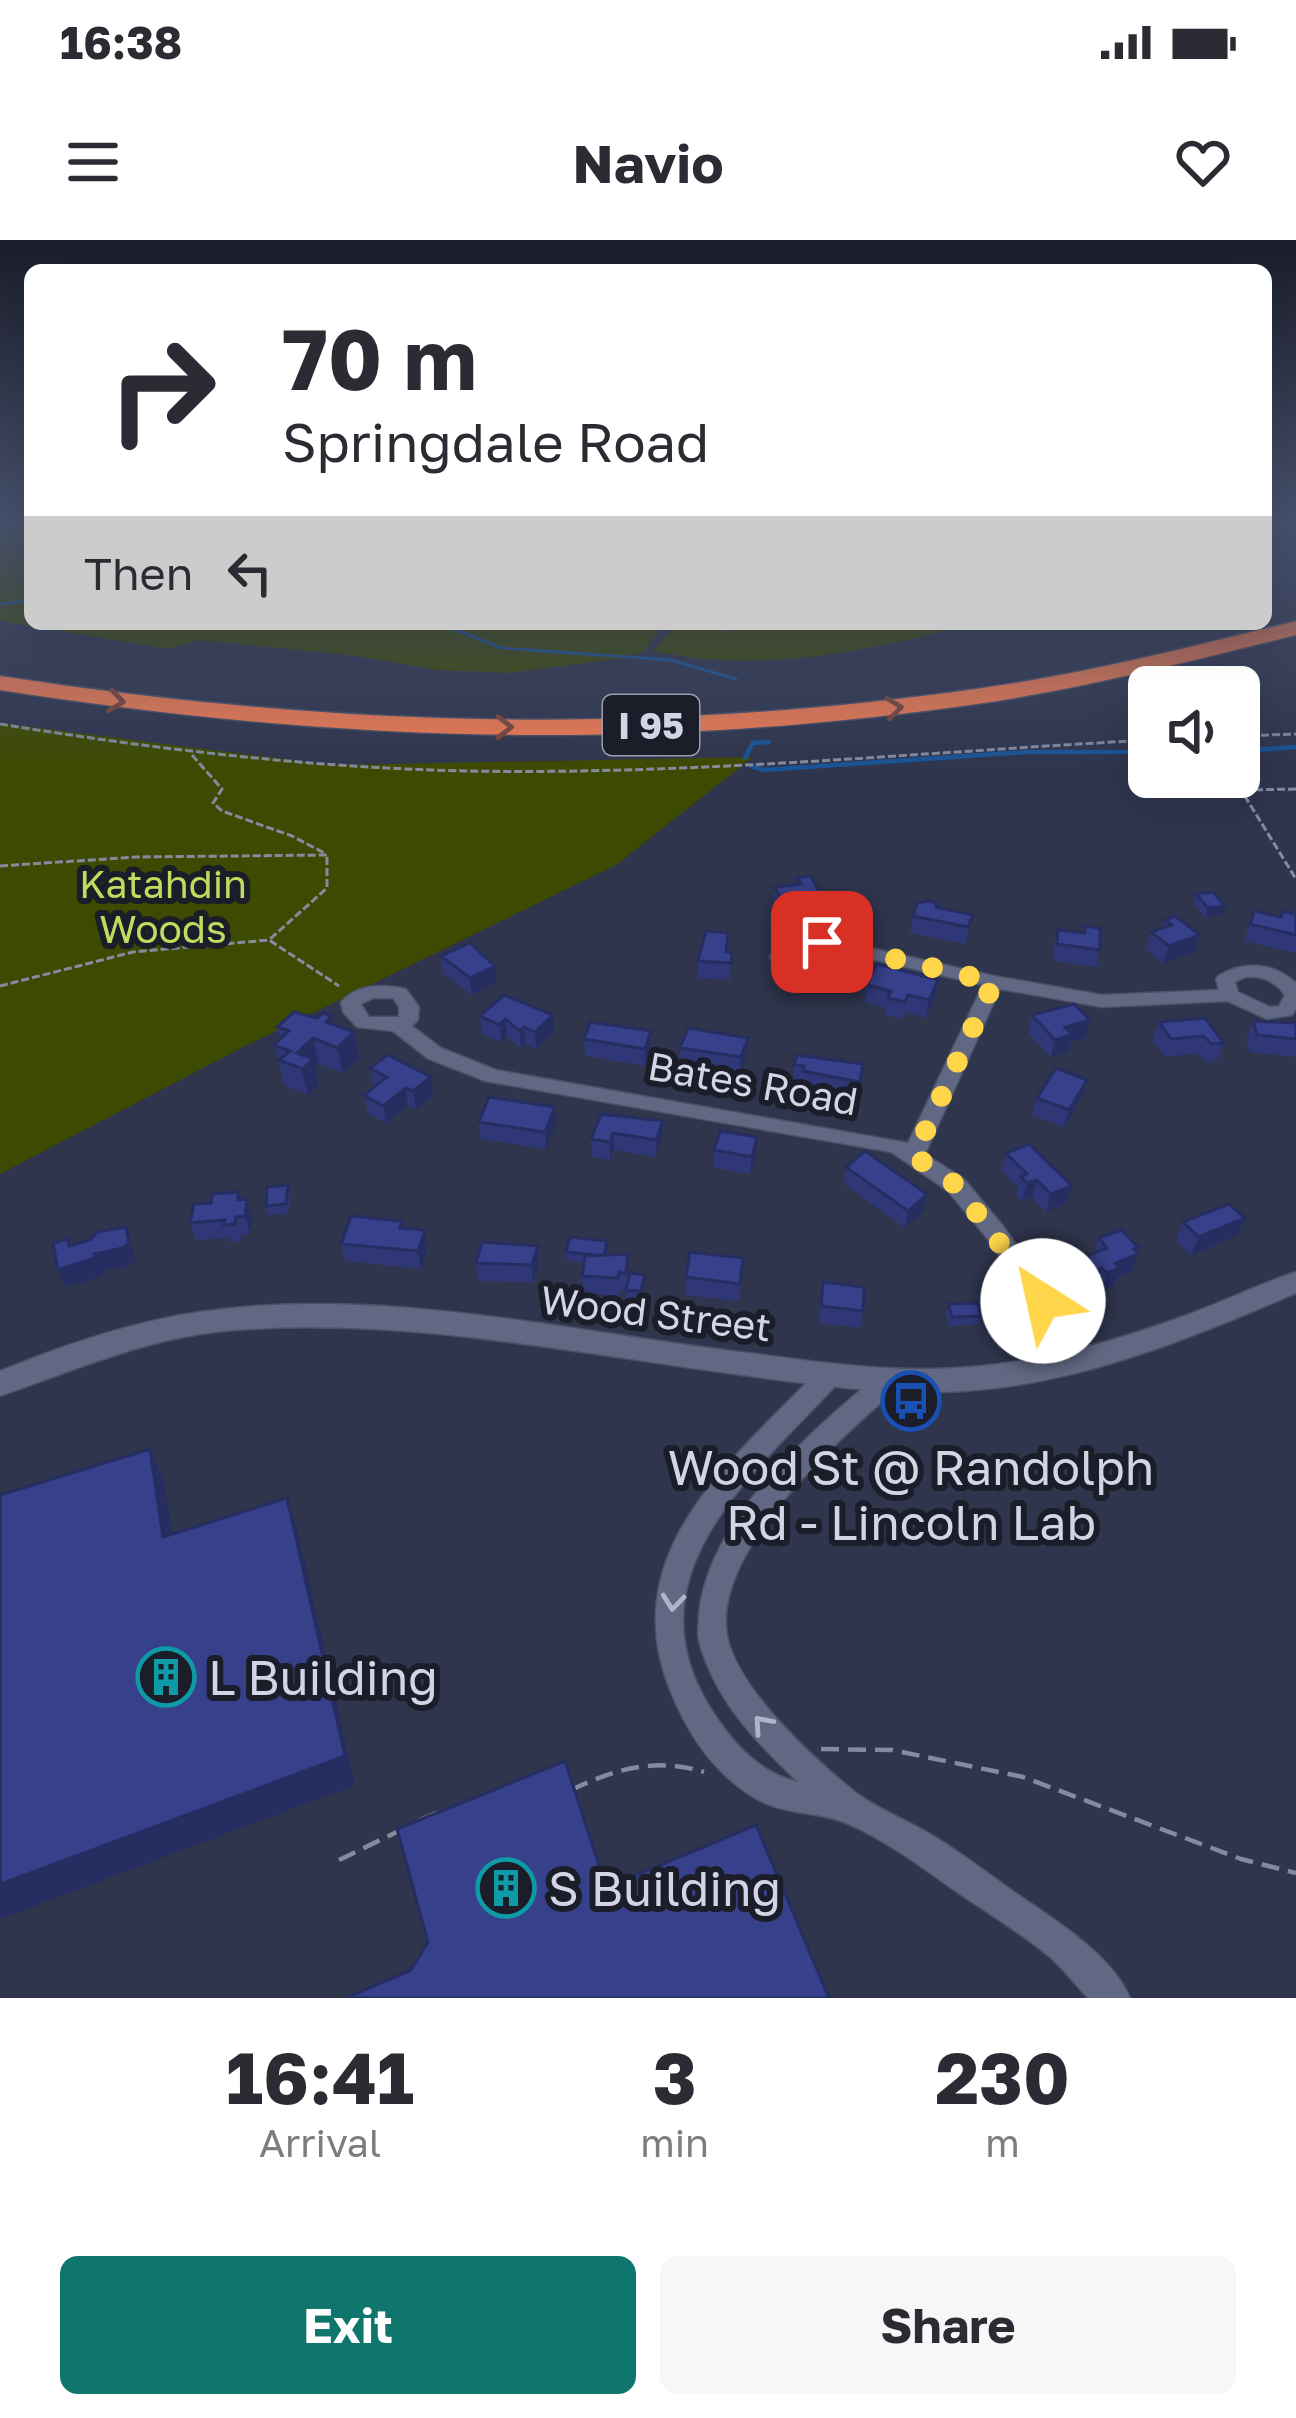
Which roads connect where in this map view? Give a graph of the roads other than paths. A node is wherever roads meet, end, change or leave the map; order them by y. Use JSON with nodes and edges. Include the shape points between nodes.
{"nodes":[{"id":1,"x":1296,"y":628,"type":"edge"},
{"id":2,"x":1202,"y":630,"type":"edge"},
{"id":3,"x":0,"y":658,"type":"edge"},
{"id":4,"x":0,"y":682,"type":"edge"},
{"id":5,"x":872,"y":954,"type":"dead end"},
{"id":6,"x":994,"y":982,"type":"junction"},
{"id":7,"x":1230,"y":995,"type":"dead end"},
{"id":8,"x":398,"y":1025,"type":"junction"},
{"id":9,"x":914,"y":1156,"type":"junction"},
{"id":10,"x":1296,"y":1282,"type":"edge"},
{"id":11,"x":1083,"y":1360,"type":"junction"},
{"id":12,"x":831,"y":1374,"type":"junction"},
{"id":13,"x":892,"y":1378,"type":"junction"},
{"id":14,"x":0,"y":1384,"type":"edge"},
{"id":15,"x":722,"y":1662,"type":"junction"},
{"id":16,"x":682,"y":1679,"type":"junction"},
{"id":17,"x":846,"y":1805,"type":"junction"},
{"id":18,"x":1112,"y":1998,"type":"edge"}],
"edges":[{"from":4,"to":1,"type":"highway","number":"I 95","one_way":true,"via":[[356,723],[676,724],[1028,690]]},
{"from":2,"to":3,"type":"highway","number":"I 95","via":[[947,679],[658,703],[336,699],[155,683]]},
{"from":5,"to":6,"type":"street"},
{"from":6,"to":7,"type":"street","via":[[1102,1001]]},
{"from":6,"to":9,"type":"street"},
{"from":8,"to":8,"type":"street","name":"Bates Road","via":[[408,1020],[409,1006],[399,993],[351,1002],[364,1023]]},
{"from":8,"to":9,"type":"street","name":"Bates Road","via":[[434,1053],[492,1076],[853,1135]]},
{"from":9,"to":11,"type":"street","name":"Bates Road","via":[[956,1185]]},
{"from":10,"to":11,"type":"street","name":"Wood Street"},
{"from":11,"to":13,"type":"street","name":"Wood Street","via":[[932,1381]]},
{"from":12,"to":13,"type":"street","name":"Wood Street"},
{"from":12,"to":14,"type":"street","name":"Wood Street","via":[[393,1322],[236,1319],[130,1338]]},
{"from":12,"to":16,"type":"street","one_way":true,"via":[[714,1499],[682,1552],[670,1603],[671,1648]]},
{"from":13,"to":15,"type":"street","via":[[827,1434],[735,1546],[716,1590],[712,1637]]},
{"from":15,"to":16,"type":"lane"},
{"from":17,"to":15,"type":"street","one_way":true,"via":[[767,1731]]},
{"from":16,"to":17,"type":"street","via":[[721,1748],[764,1786]]},
{"from":17,"to":18,"type":"street","via":[[1063,1946]]}]}
